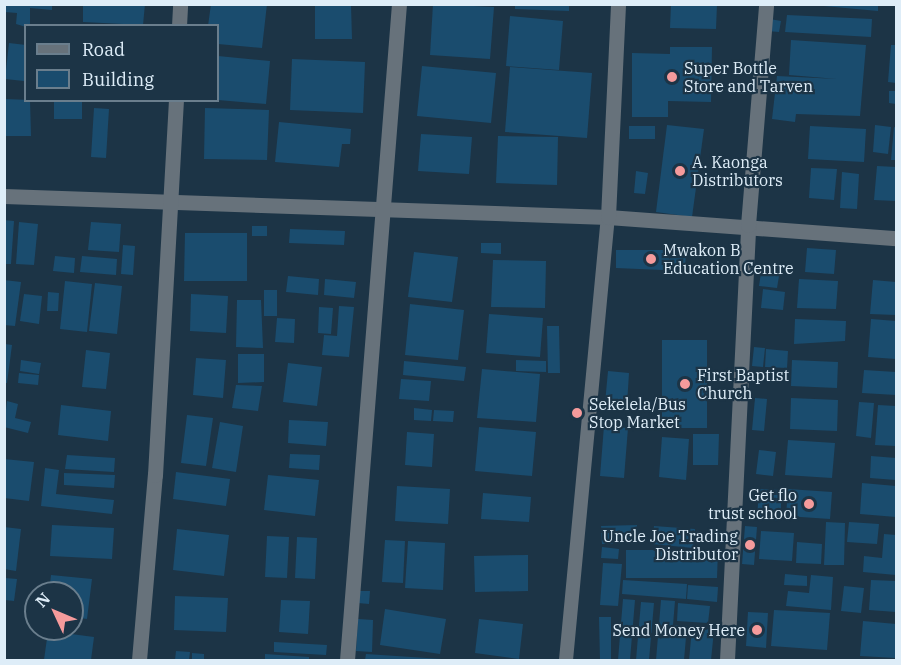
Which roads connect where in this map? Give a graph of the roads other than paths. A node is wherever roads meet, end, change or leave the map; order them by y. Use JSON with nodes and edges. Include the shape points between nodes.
{"nodes":[{"id":1,"x":180,"y":4,"type":"edge"},
{"id":2,"x":399,"y":4,"type":"edge"},
{"id":3,"x":618,"y":4,"type":"edge"},
{"id":4,"x":766,"y":4,"type":"edge"},
{"id":5,"x":179,"y":24,"type":"edge"},
{"id":6,"x":176,"y":102,"type":"edge"},
{"id":7,"x":4,"y":196,"type":"edge"},
{"id":8,"x":170,"y":203,"type":"junction"},
{"id":9,"x":383,"y":209,"type":"junction"},
{"id":10,"x":608,"y":217,"type":"junction"},
{"id":11,"x":748,"y":225,"type":"junction"},
{"id":12,"x":897,"y":238,"type":"edge"},
{"id":13,"x":139,"y":660,"type":"edge"},
{"id":14,"x":347,"y":660,"type":"edge"},
{"id":15,"x":566,"y":660,"type":"edge"},
{"id":16,"x":727,"y":660,"type":"edge"}],
"edges":[{"from":1,"to":5,"type":"street"},
{"from":2,"to":9,"type":"street"},
{"from":3,"to":10,"type":"street"},
{"from":4,"to":11,"type":"street"},
{"from":6,"to":8,"type":"street"},
{"from":7,"to":8,"type":"street"},
{"from":8,"to":9,"type":"street"},
{"from":8,"to":13,"type":"street","via":[[155,475]]},
{"from":9,"to":10,"type":"street"},
{"from":9,"to":14,"type":"street"},
{"from":10,"to":11,"type":"street"},
{"from":10,"to":15,"type":"lane"},
{"from":11,"to":12,"type":"street"},
{"from":11,"to":16,"type":"street"}]}
